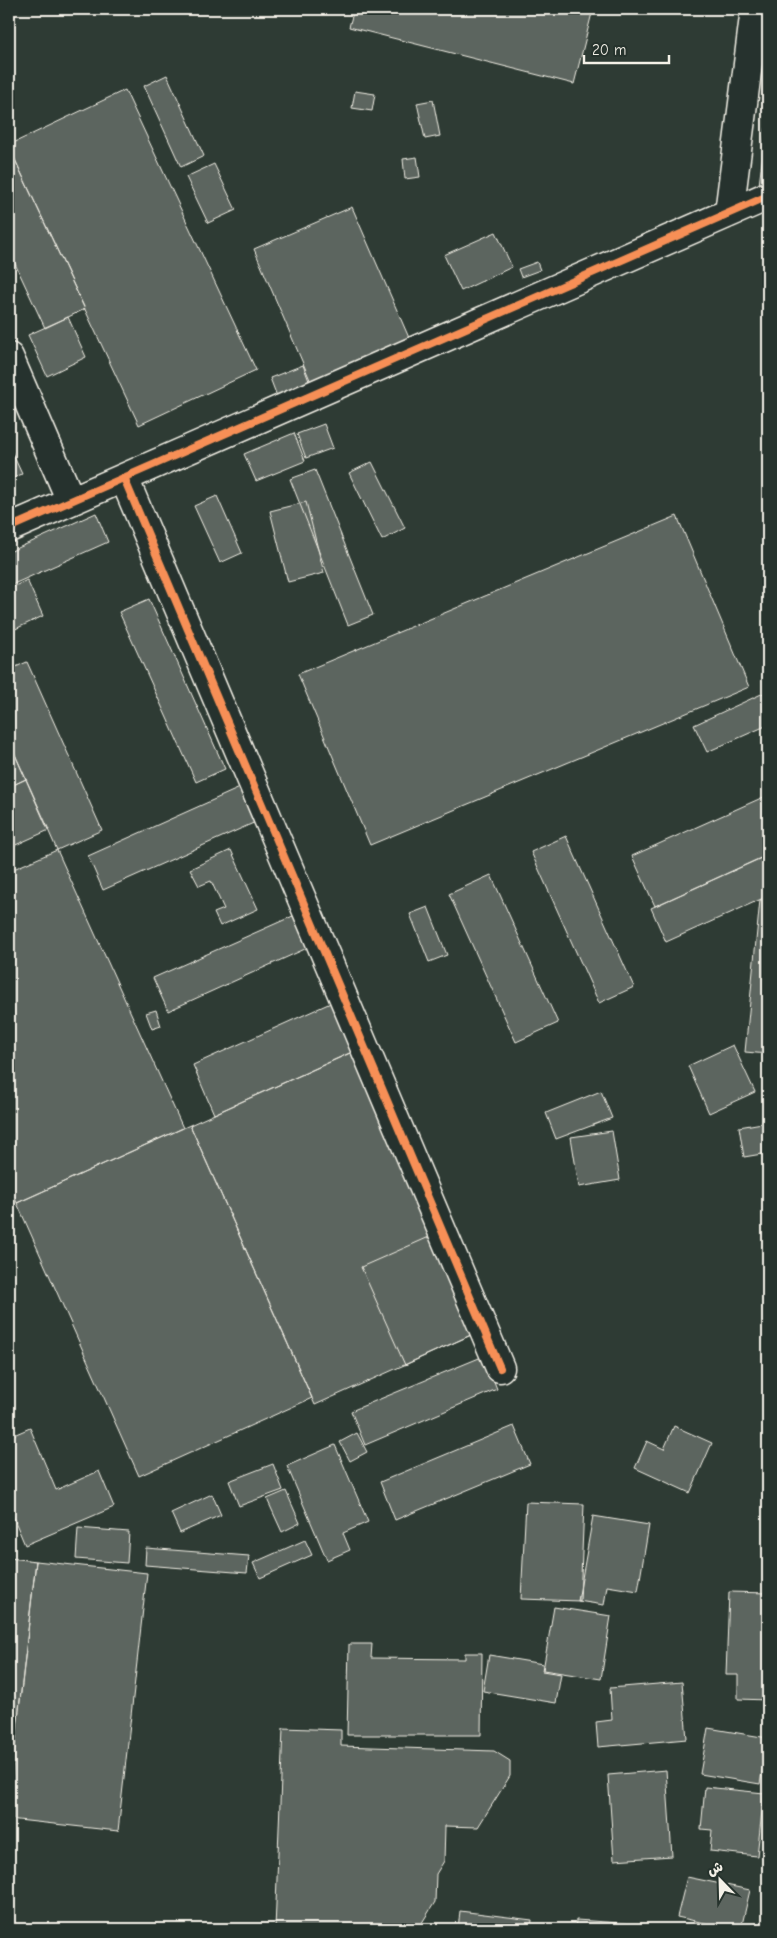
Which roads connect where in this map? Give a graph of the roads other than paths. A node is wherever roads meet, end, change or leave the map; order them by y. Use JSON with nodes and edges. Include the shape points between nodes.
{"nodes":[{"id":1,"x":755,"y":9,"type":"edge"},
{"id":2,"x":768,"y":196,"type":"edge"},
{"id":3,"x":728,"y":213,"type":"junction"},
{"id":4,"x":9,"y":357,"type":"edge"},
{"id":5,"x":124,"y":478,"type":"junction"},
{"id":6,"x":71,"y":501,"type":"junction"},
{"id":7,"x":9,"y":528,"type":"edge"},
{"id":8,"x":500,"y":1368,"type":"dead end"}],
"edges":[{"from":1,"to":3,"type":"street"},
{"from":2,"to":3,"type":"street"},
{"from":3,"to":5,"type":"street"},
{"from":4,"to":6,"type":"street"},
{"from":5,"to":6,"type":"street"},
{"from":5,"to":8,"type":"street"},
{"from":6,"to":7,"type":"street"}]}
